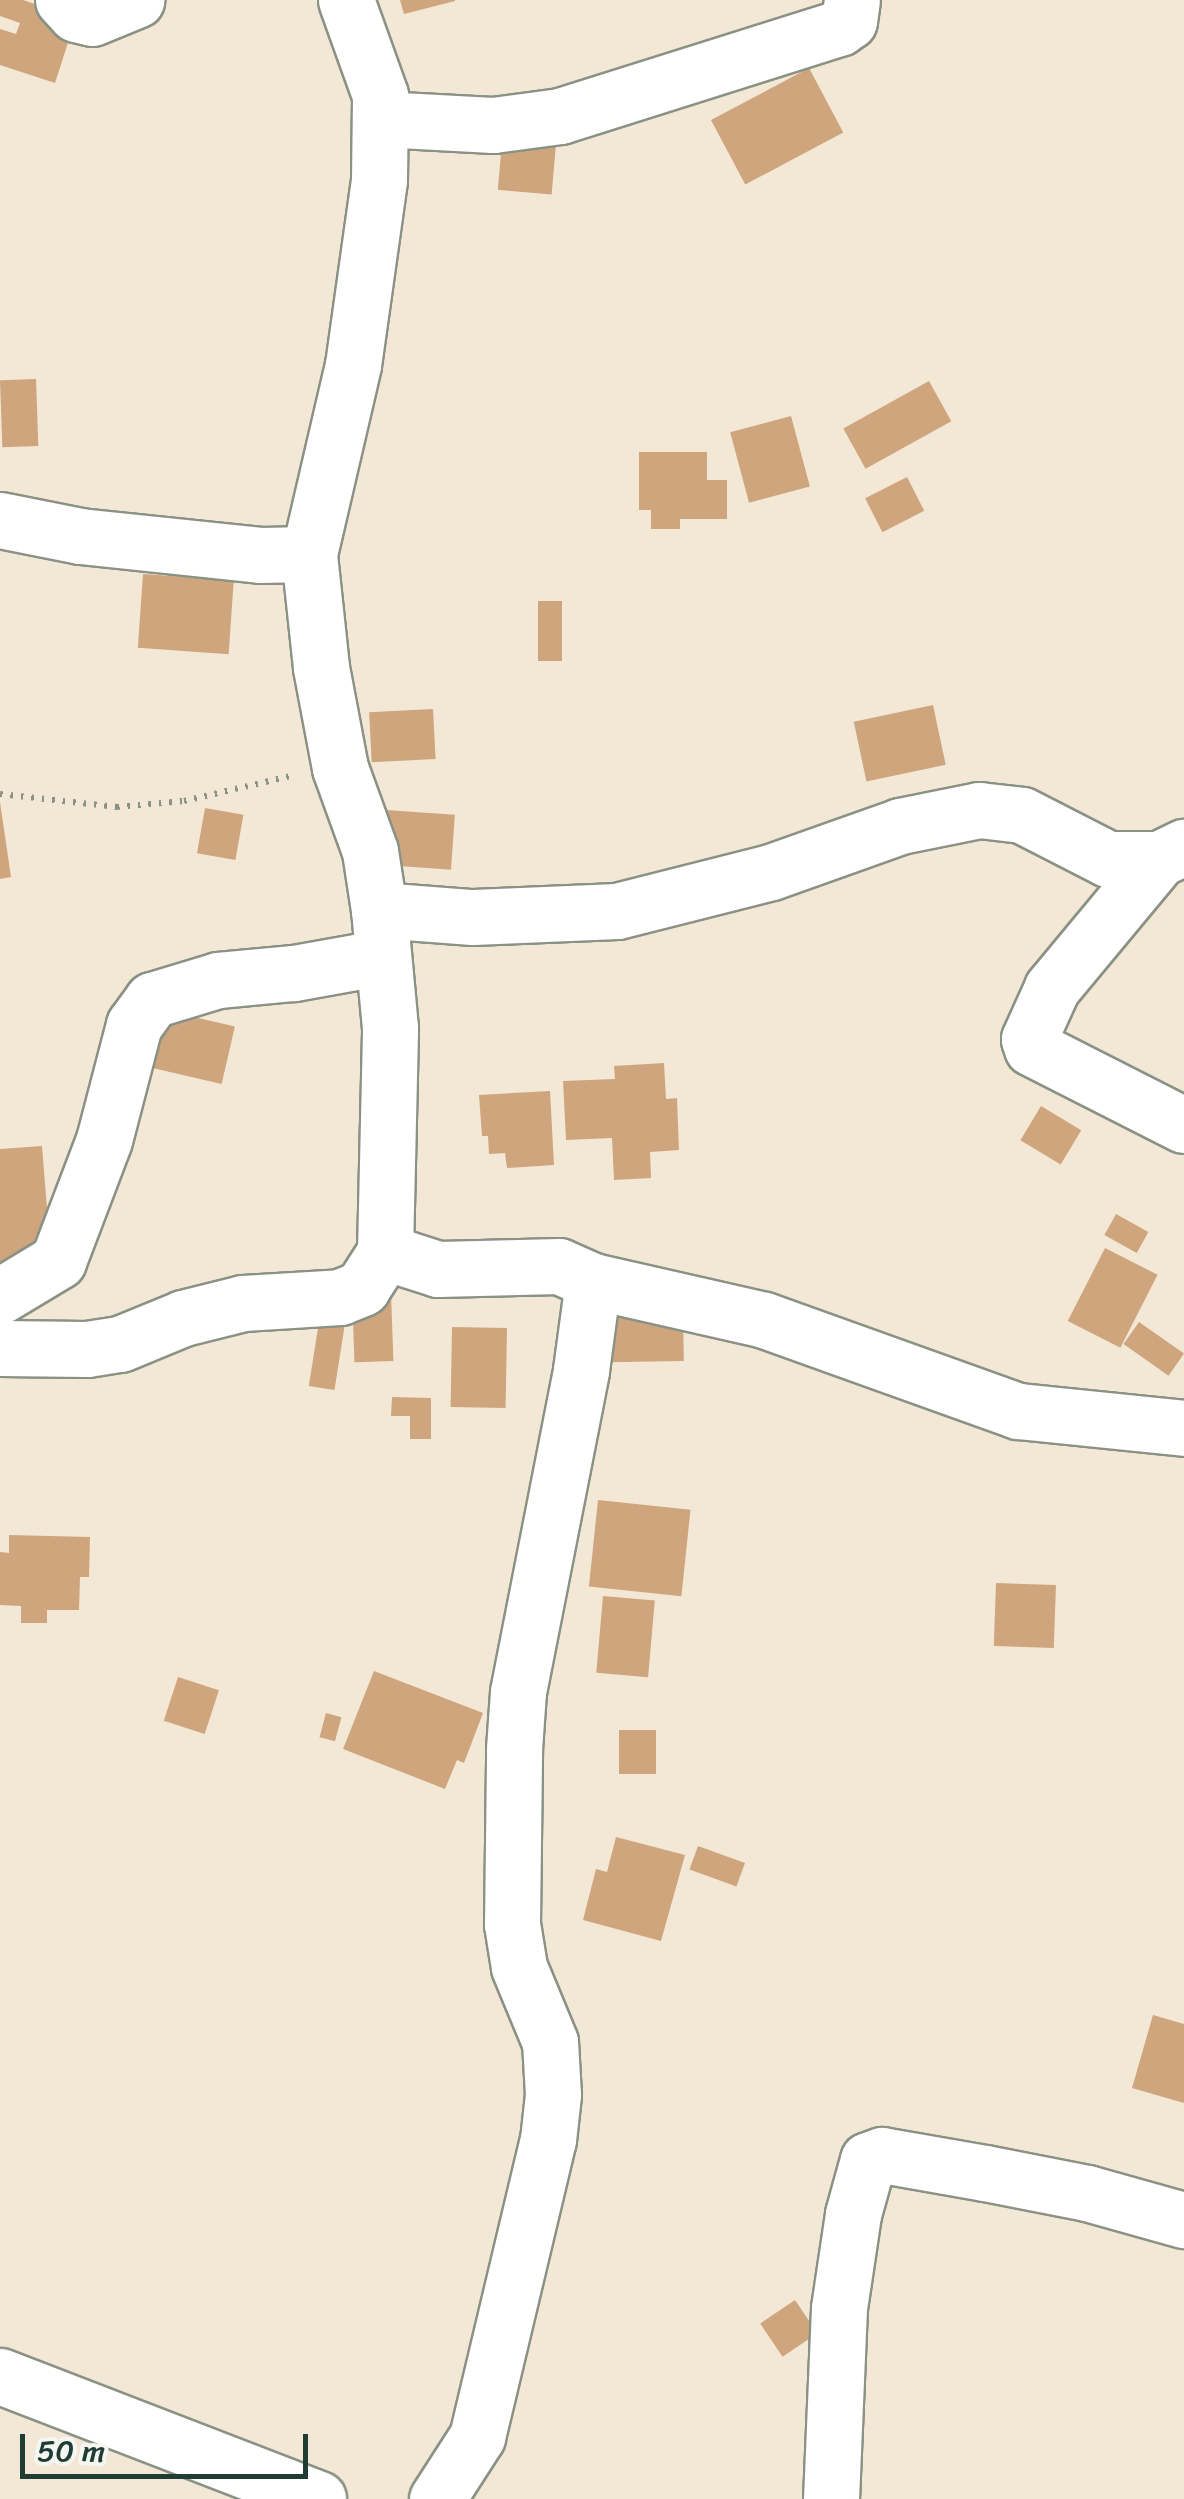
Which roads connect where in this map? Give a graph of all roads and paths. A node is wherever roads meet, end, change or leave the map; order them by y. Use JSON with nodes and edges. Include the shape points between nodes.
{"nodes":[{"id":1,"x":64,"y":0,"type":"edge"},
{"id":2,"x":136,"y":0,"type":"edge"},
{"id":3,"x":346,"y":0,"type":"edge"},
{"id":4,"x":852,"y":0,"type":"edge"},
{"id":5,"x":381,"y":119,"type":"junction"},
{"id":6,"x":0,"y":520,"type":"edge"},
{"id":7,"x":308,"y":554,"type":"junction"},
{"id":8,"x":340,"y":768,"type":"junction"},
{"id":9,"x":0,"y":794,"type":"edge"},
{"id":10,"x":1172,"y":853,"type":"edge"},
{"id":11,"x":381,"y":934,"type":"junction"},
{"id":12,"x":1184,"y":1124,"type":"edge"},
{"id":13,"x":385,"y":1252,"type":"junction"},
{"id":14,"x":593,"y":1281,"type":"junction"},
{"id":15,"x":0,"y":1296,"type":"edge"},
{"id":16,"x":0,"y":1348,"type":"edge"},
{"id":17,"x":1184,"y":1428,"type":"edge"},
{"id":18,"x":1184,"y":2220,"type":"edge"},
{"id":19,"x":0,"y":2376,"type":"edge"},
{"id":20,"x":317,"y":2499,"type":"edge"},
{"id":21,"x":436,"y":2499,"type":"edge"},
{"id":22,"x":831,"y":2499,"type":"edge"}],
"edges":[{"from":1,"to":2,"type":"street","via":[[76,14],[92,18]]},
{"from":3,"to":5,"type":"street","via":[[374,71]]},
{"from":4,"to":5,"type":"street","via":[[849,21],[840,28],[560,116],[493,124]]},
{"from":5,"to":7,"type":"street","via":[[353,364]]},
{"from":6,"to":7,"type":"street","via":[[80,536]]},
{"from":7,"to":8,"type":"street"},
{"from":8,"to":9,"type":"path","via":[[184,802],[117,806]]},
{"from":8,"to":11,"type":"street","via":[[370,851]]},
{"from":10,"to":11,"type":"street","via":[[1108,859],[1022,815],[978,810],[900,826],[771,872],[617,911],[473,917]]},
{"from":10,"to":12,"type":"street","via":[[1052,988],[1029,1039],[1032,1048]]},
{"from":11,"to":13,"type":"street","via":[[390,1062]]},
{"from":11,"to":15,"type":"street","via":[[152,1000],[134,1025],[104,1140],[58,1260]]},
{"from":13,"to":14,"type":"street","via":[[438,1270],[549,1265]]},
{"from":13,"to":16,"type":"street","via":[[362,1288],[340,1297],[244,1303],[120,1344]]},
{"from":14,"to":17,"type":"street","via":[[764,1320],[1018,1411]]},
{"from":14,"to":21,"type":"street","via":[[518,1692],[514,1750],[512,1924],[519,1967],[550,2042],[554,2095],[533,2212],[477,2436]]},
{"from":18,"to":22,"type":"street","via":[[911,2159],[868,2160],[840,2308]]},
{"from":19,"to":20,"type":"street"}]}
